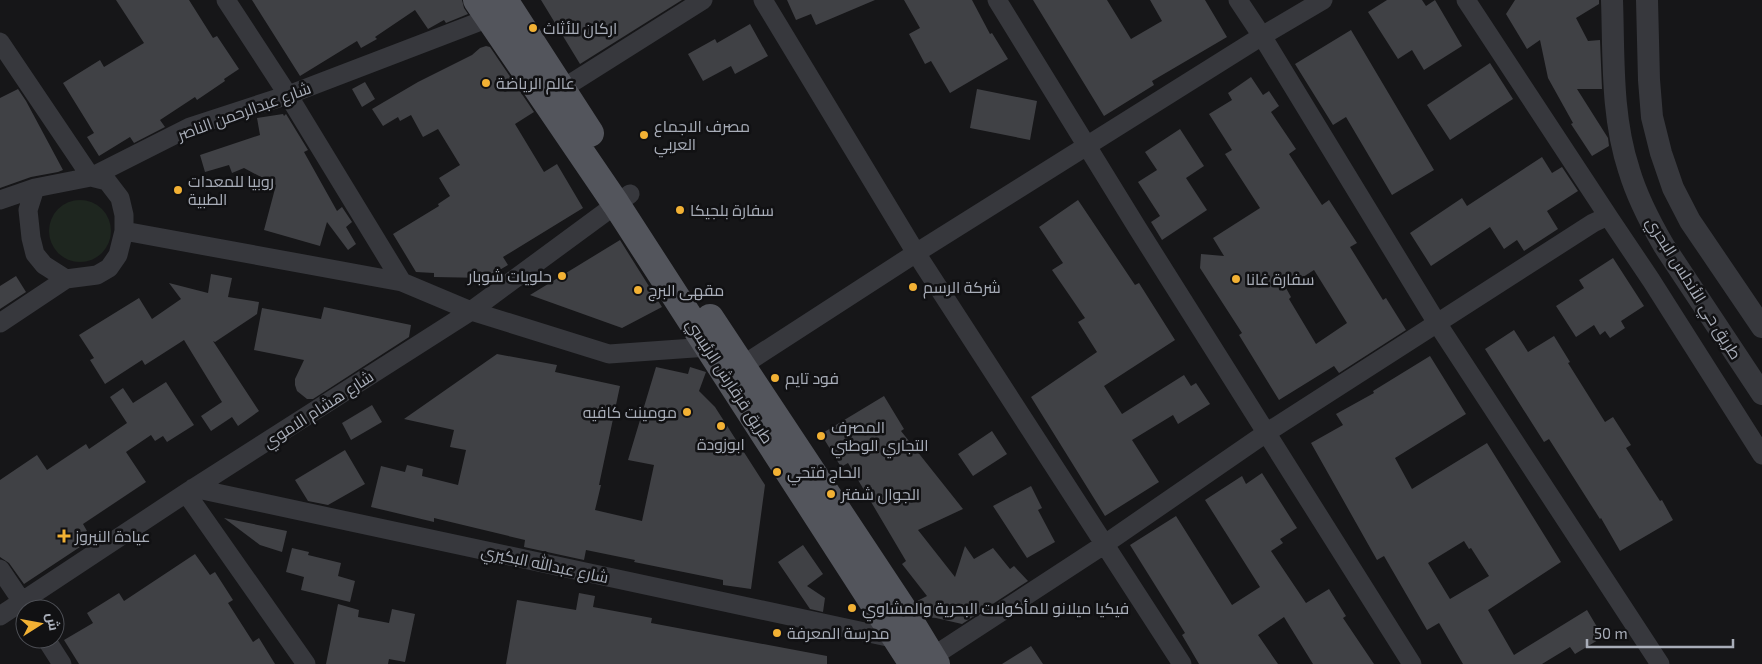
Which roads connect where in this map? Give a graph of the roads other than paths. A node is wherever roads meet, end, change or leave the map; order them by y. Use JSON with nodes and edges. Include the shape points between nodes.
{"nodes":[{"id":1,"x":226,"y":0,"type":"edge"},
{"id":2,"x":703,"y":0,"type":"edge"},
{"id":3,"x":763,"y":0,"type":"edge"},
{"id":4,"x":997,"y":0,"type":"edge"},
{"id":5,"x":1238,"y":0,"type":"edge"},
{"id":6,"x":1324,"y":0,"type":"edge"},
{"id":7,"x":1466,"y":0,"type":"edge"},
{"id":8,"x":1612,"y":0,"type":"edge"},
{"id":9,"x":1647,"y":0,"type":"edge"},
{"id":10,"x":490,"y":6,"type":"edge"},
{"id":11,"x":1262,"y":36,"type":"junction"},
{"id":12,"x":0,"y":42,"type":"edge"},
{"id":13,"x":562,"y":89,"type":"junction"},
{"id":14,"x":288,"y":96,"type":"junction"},
{"id":15,"x":1088,"y":145,"type":"junction"},
{"id":16,"x":91,"y":177,"type":"junction"},
{"id":17,"x":35,"y":188,"type":"junction"},
{"id":18,"x":623,"y":199,"type":"junction"},
{"id":19,"x":0,"y":200,"type":"edge"},
{"id":20,"x":1608,"y":216,"type":"junction"},
{"id":21,"x":124,"y":231,"type":"junction"},
{"id":22,"x":916,"y":253,"type":"junction"},
{"id":23,"x":66,"y":279,"type":"junction"},
{"id":24,"x":402,"y":282,"type":"junction"},
{"id":25,"x":471,"y":311,"type":"junction"},
{"id":26,"x":0,"y":323,"type":"edge"},
{"id":27,"x":1437,"y":323,"type":"junction"},
{"id":28,"x":1762,"y":327,"type":"edge"},
{"id":29,"x":708,"y":347,"type":"junction"},
{"id":30,"x":743,"y":365,"type":"junction"},
{"id":31,"x":1762,"y":394,"type":"edge"},
{"id":32,"x":1266,"y":433,"type":"junction"},
{"id":33,"x":1762,"y":455,"type":"edge"},
{"id":34,"x":190,"y":490,"type":"junction"},
{"id":35,"x":1105,"y":544,"type":"junction"},
{"id":36,"x":0,"y":570,"type":"edge"},
{"id":37,"x":20,"y":599,"type":"edge"},
{"id":38,"x":33,"y":599,"type":"edge"},
{"id":39,"x":15,"y":609,"type":"edge"},
{"id":40,"x":0,"y":616,"type":"edge"},
{"id":41,"x":897,"y":639,"type":"junction"},
{"id":42,"x":52,"y":649,"type":"edge"},
{"id":43,"x":927,"y":662,"type":"edge"},
{"id":44,"x":62,"y":664,"type":"edge"},
{"id":45,"x":306,"y":664,"type":"edge"},
{"id":46,"x":1182,"y":664,"type":"edge"},
{"id":47,"x":1412,"y":664,"type":"edge"},
{"id":48,"x":1660,"y":664,"type":"edge"}],
"edges":[{"from":1,"to":14,"type":"street"},
{"from":2,"to":13,"type":"street"},
{"from":3,"to":22,"type":"street"},
{"from":4,"to":15,"type":"street"},
{"from":5,"to":11,"type":"street"},
{"from":6,"to":11,"type":"street"},
{"from":7,"to":20,"type":"street"},
{"from":8,"to":31,"type":"street","name":"طريق حي الأندلس البحري","via":[[1617,115],[1638,196],[1664,246]]},
{"from":9,"to":28,"type":"street","name":"طريق حي الأندلس البحري","via":[[1652,117],[1673,188],[1690,221]]},
{"from":10,"to":13,"type":"main road","name":"طريق قرقارش الرئيسي"},
{"from":10,"to":14,"type":"street","name":"شارع عبدالرحمن الناصر"},
{"from":10,"to":18,"type":"main road","name":"طريق قرقارش الرئيسي"},
{"from":11,"to":15,"type":"street"},
{"from":11,"to":27,"type":"street"},
{"from":12,"to":16,"type":"street"},
{"from":13,"to":18,"type":"main road","name":"طريق قرقارش الرئيسي"},
{"from":14,"to":16,"type":"street","name":"شارع عبدالرحمن الناصر","via":[[190,127]]},
{"from":14,"to":24,"type":"street"},
{"from":15,"to":22,"type":"street"},
{"from":15,"to":32,"type":"street"},
{"from":16,"to":17,"type":"street","name":"شارع عبدالرحمن الناصر"},
{"from":16,"to":21,"type":"street","via":[[107,181],[120,198]]},
{"from":17,"to":19,"type":"street","name":"شارع عبدالرحمن الناصر"},
{"from":17,"to":23,"type":"street","via":[[28,210],[35,254],[44,265]]},
{"from":18,"to":25,"type":"street","name":"شارع هشام الاموي"},
{"from":18,"to":29,"type":"main road","name":"طريق قرقارش الرئيسي"},
{"from":18,"to":30,"type":"main road","name":"طريق قرقارش الرئيسي"},
{"from":20,"to":27,"type":"street"},
{"from":20,"to":33,"type":"street"},
{"from":21,"to":23,"type":"street","via":[[118,255],[109,268],[97,275]]},
{"from":21,"to":24,"type":"street"},
{"from":22,"to":30,"type":"street"},
{"from":22,"to":35,"type":"street"},
{"from":23,"to":26,"type":"street"},
{"from":24,"to":25,"type":"street"},
{"from":25,"to":29,"type":"street","via":[[609,354]]},
{"from":25,"to":34,"type":"street","name":"شارع هشام الاموي"},
{"from":27,"to":32,"type":"street"},
{"from":27,"to":48,"type":"street"},
{"from":29,"to":41,"type":"main road","name":"طريق قرقارش الرئيسي"},
{"from":30,"to":43,"type":"main road","name":"طريق قرقارش الرئيسي","via":[[902,608]]},
{"from":32,"to":35,"type":"street"},
{"from":32,"to":47,"type":"street"},
{"from":34,"to":38,"type":"street","name":"شارع هشام الاموي"},
{"from":34,"to":41,"type":"street","name":"شارع عبدالله البكيري"},
{"from":34,"to":45,"type":"street"},
{"from":35,"to":43,"type":"street"},
{"from":35,"to":46,"type":"street"},
{"from":36,"to":37,"type":"street"},
{"from":39,"to":40,"type":"street","name":"شارع هشام الاموي"},
{"from":41,"to":43,"type":"main road","name":"طريق قرقارش الرئيسي"},
{"from":42,"to":44,"type":"street"}]}
